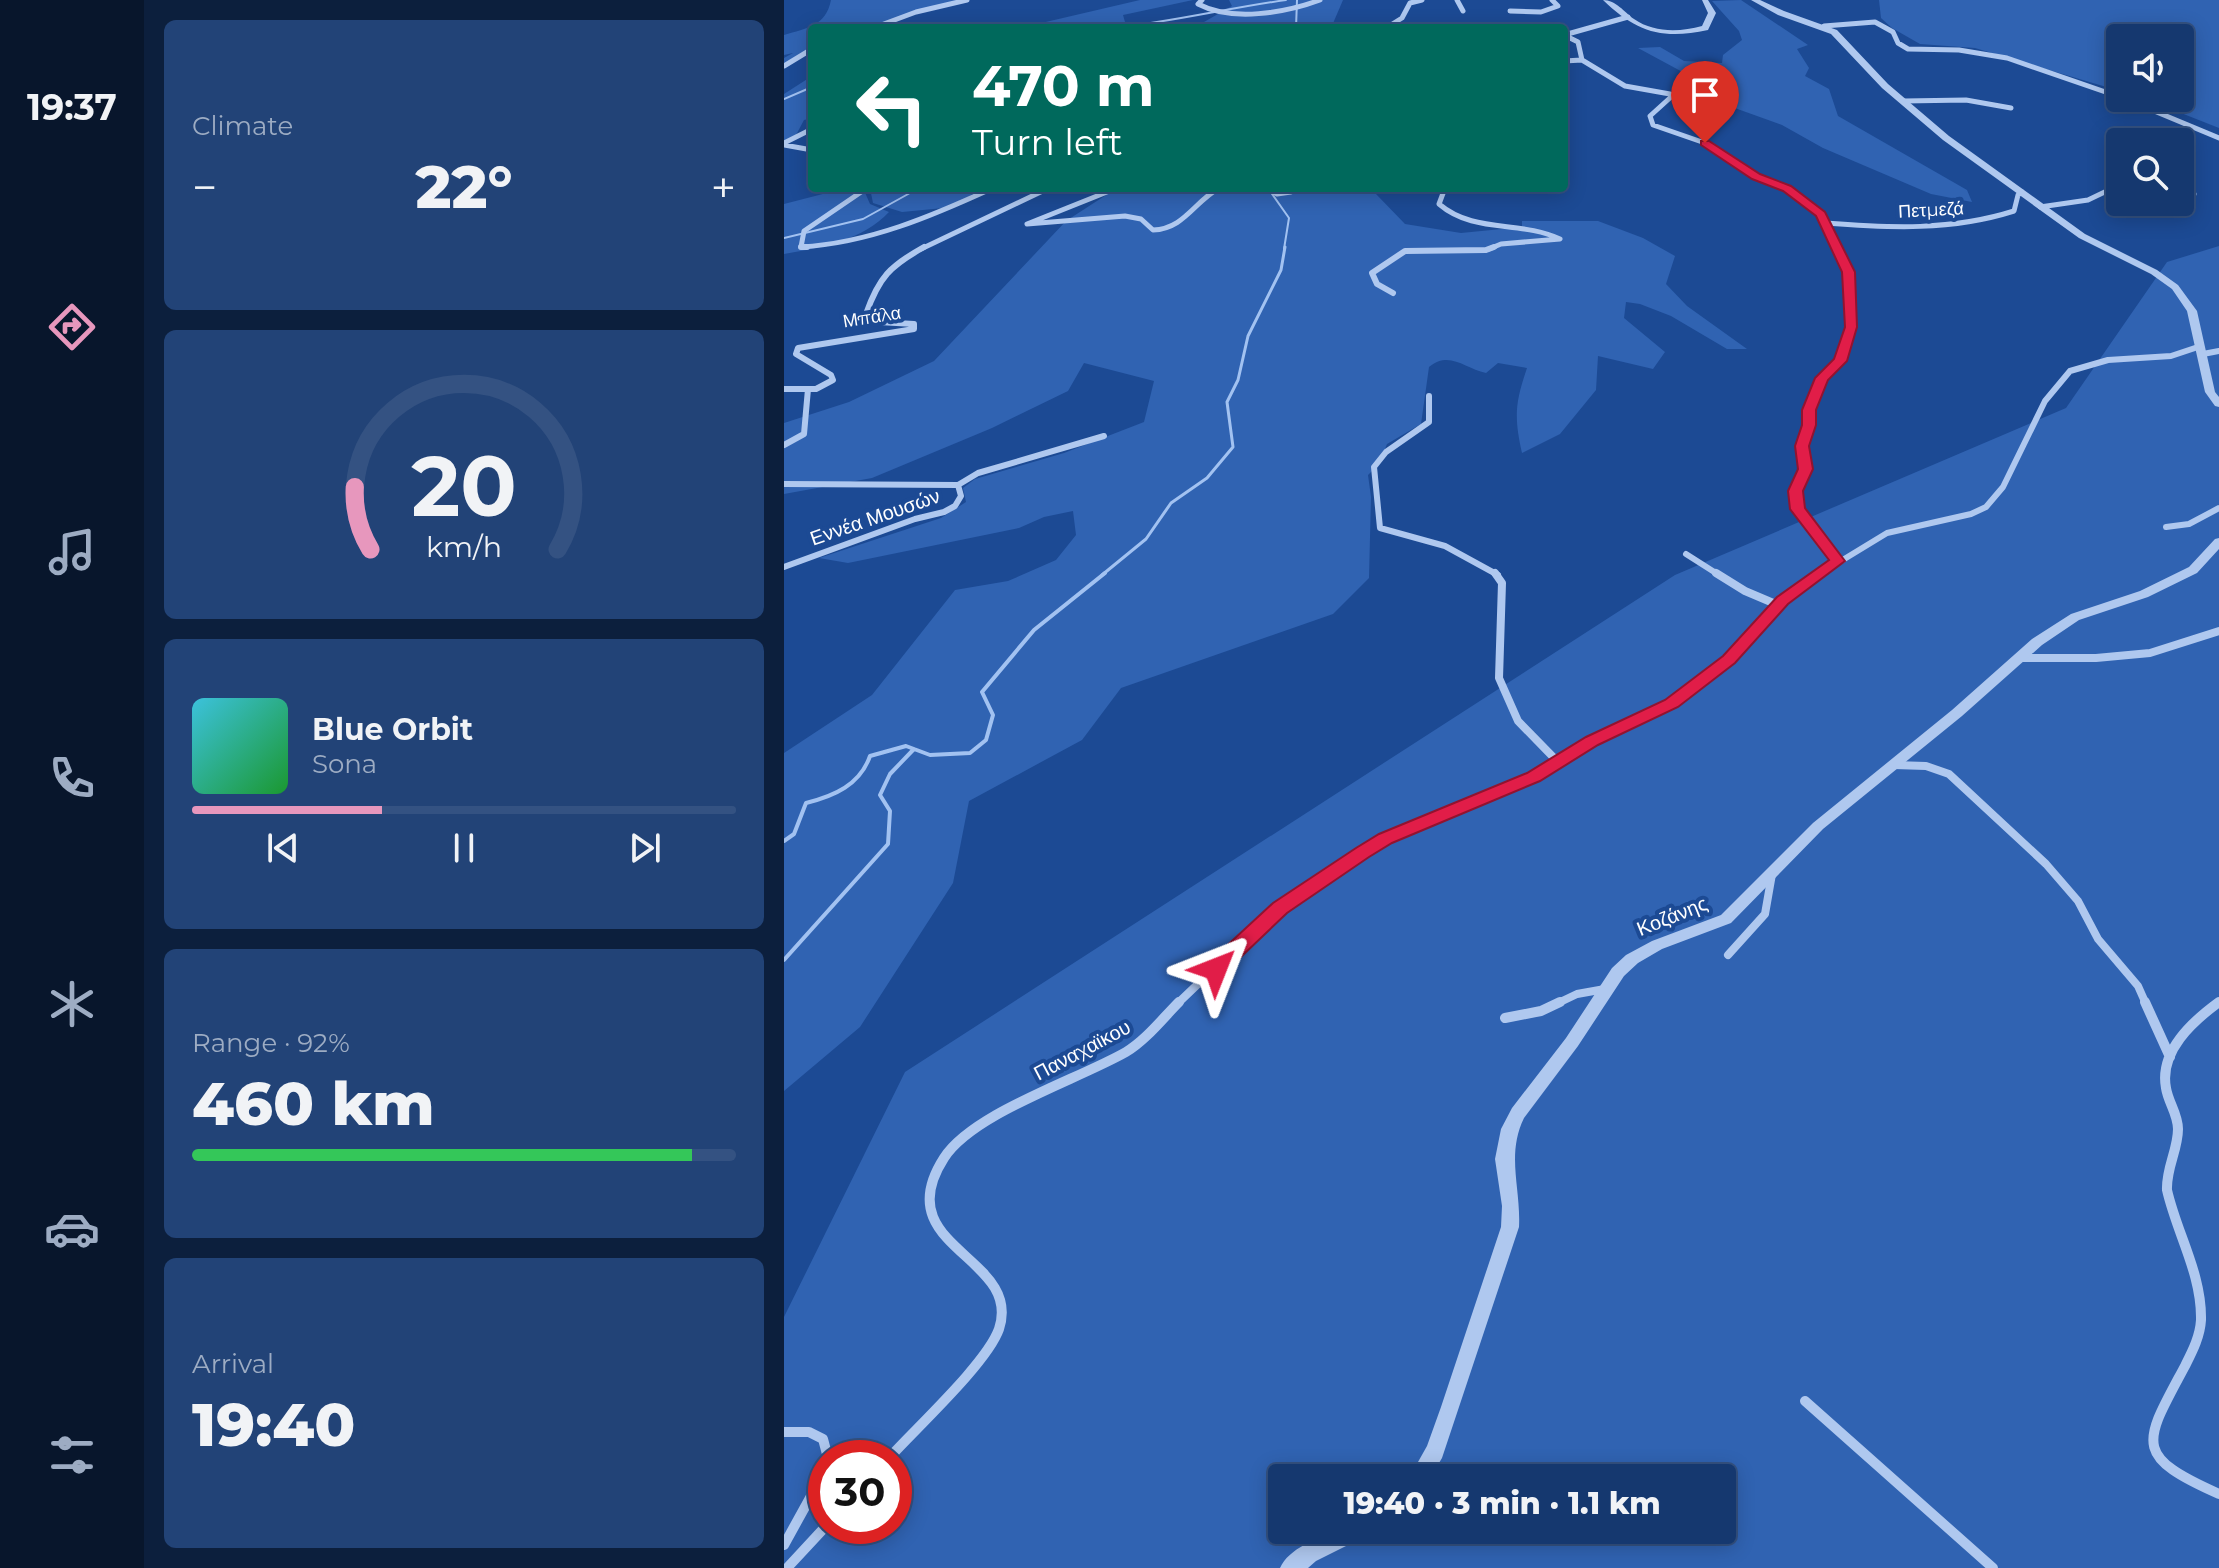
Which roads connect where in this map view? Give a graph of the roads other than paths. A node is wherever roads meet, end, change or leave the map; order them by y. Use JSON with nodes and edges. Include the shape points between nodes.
{"nodes":[{"id":1,"x":967,"y":0,"type":"edge"},
{"id":2,"x":1202,"y":0,"type":"edge"},
{"id":3,"x":1320,"y":0,"type":"edge"},
{"id":4,"x":1422,"y":0,"type":"edge"},
{"id":5,"x":1457,"y":0,"type":"edge"},
{"id":6,"x":1552,"y":0,"type":"edge"},
{"id":7,"x":1606,"y":0,"type":"edge"},
{"id":8,"x":1705,"y":0,"type":"edge"},
{"id":9,"x":1754,"y":0,"type":"edge"},
{"id":10,"x":1463,"y":11,"type":"dead end"},
{"id":11,"x":1510,"y":11,"type":"dead end"},
{"id":12,"x":1628,"y":17,"type":"junction"},
{"id":13,"x":884,"y":24,"type":"edge"},
{"id":14,"x":1392,"y":24,"type":"edge"},
{"id":15,"x":1824,"y":26,"type":"junction"},
{"id":16,"x":1568,"y":34,"type":"edge"},
{"id":17,"x":1568,"y":37,"type":"edge"},
{"id":18,"x":808,"y":51,"type":"edge"},
{"id":19,"x":1582,"y":60,"type":"junction"},
{"id":20,"x":1568,"y":61,"type":"edge"},
{"id":21,"x":784,"y":66,"type":"edge"},
{"id":22,"x":2106,"y":92,"type":"edge"},
{"id":23,"x":1904,"y":101,"type":"junction"},
{"id":24,"x":2011,"y":108,"type":"dead end"},
{"id":25,"x":2157,"y":112,"type":"edge"},
{"id":26,"x":808,"y":131,"type":"edge"},
{"id":27,"x":2219,"y":138,"type":"edge"},
{"id":28,"x":784,"y":144,"type":"edge"},
{"id":29,"x":808,"y":149,"type":"edge"},
{"id":30,"x":859,"y":192,"type":"edge"},
{"id":31,"x":982,"y":192,"type":"edge"},
{"id":32,"x":1040,"y":192,"type":"edge"},
{"id":33,"x":1107,"y":192,"type":"edge"},
{"id":34,"x":1211,"y":192,"type":"edge"},
{"id":35,"x":1444,"y":192,"type":"edge"},
{"id":36,"x":2022,"y":192,"type":"junction"},
{"id":37,"x":2106,"y":193,"type":"edge"},
{"id":38,"x":2040,"y":207,"type":"junction"},
{"id":39,"x":1825,"y":223,"type":"junction"},
{"id":40,"x":1393,"y":293,"type":"dead end"},
{"id":41,"x":2200,"y":350,"type":"junction"},
{"id":42,"x":2219,"y":351,"type":"edge"},
{"id":43,"x":784,"y":389,"type":"edge"},
{"id":44,"x":808,"y":389,"type":"junction"},
{"id":45,"x":1429,"y":396,"type":"dead end"},
{"id":46,"x":2219,"y":404,"type":"edge"},
{"id":47,"x":1104,"y":436,"type":"dead end"},
{"id":48,"x":784,"y":445,"type":"edge"},
{"id":49,"x":784,"y":484,"type":"edge"},
{"id":50,"x":958,"y":485,"type":"junction"},
{"id":51,"x":2219,"y":508,"type":"edge"},
{"id":52,"x":2166,"y":527,"type":"dead end"},
{"id":53,"x":2219,"y":542,"type":"edge"},
{"id":54,"x":1686,"y":554,"type":"dead end"},
{"id":55,"x":1837,"y":561,"type":"junction"},
{"id":56,"x":784,"y":567,"type":"edge"},
{"id":57,"x":1778,"y":605,"type":"junction"},
{"id":58,"x":2219,"y":631,"type":"edge"},
{"id":59,"x":2017,"y":658,"type":"junction"},
{"id":60,"x":1559,"y":763,"type":"junction"},
{"id":61,"x":1894,"y":765,"type":"junction"},
{"id":62,"x":1772,"y":873,"type":"junction"},
{"id":63,"x":1728,"y":955,"type":"dead end"},
{"id":64,"x":1605,"y":989,"type":"junction"},
{"id":65,"x":2219,"y":1002,"type":"edge"},
{"id":66,"x":1505,"y":1018,"type":"dead end"},
{"id":67,"x":2170,"y":1057,"type":"junction"},
{"id":68,"x":1805,"y":1401,"type":"dead end"},
{"id":69,"x":784,"y":1432,"type":"edge"},
{"id":70,"x":823,"y":1440,"type":"edge"},
{"id":71,"x":906,"y":1440,"type":"edge"},
{"id":72,"x":1427,"y":1464,"type":"edge"},
{"id":73,"x":2219,"y":1494,"type":"edge"},
{"id":74,"x":808,"y":1502,"type":"edge"},
{"id":75,"x":809,"y":1544,"type":"edge"},
{"id":76,"x":1327,"y":1544,"type":"edge"},
{"id":77,"x":784,"y":1545,"type":"edge"},
{"id":78,"x":787,"y":1568,"type":"edge"},
{"id":79,"x":1291,"y":1568,"type":"edge"},
{"id":80,"x":1993,"y":1568,"type":"edge"}],
"edges":[{"from":1,"to":13,"type":"street"},
{"from":2,"to":3,"type":"street","via":[[1198,4],[1214,13],[1300,8]]},
{"from":4,"to":14,"type":"street","via":[[1410,3]]},
{"from":5,"to":10,"type":"street"},
{"from":6,"to":11,"type":"street","via":[[1558,6],[1552,10]]},
{"from":7,"to":12,"type":"street"},
{"from":8,"to":12,"type":"street","via":[[1711,18],[1705,28],[1693,32],[1651,30]]},
{"from":9,"to":15,"type":"street"},
{"from":12,"to":16,"type":"street"},
{"from":15,"to":22,"type":"street","via":[[1875,22],[1910,50],[1959,50],[2007,58]]},
{"from":15,"to":23,"type":"street"},
{"from":17,"to":19,"type":"street","via":[[1579,43]]},
{"from":18,"to":21,"type":"street"},
{"from":19,"to":20,"type":"street"},
{"from":19,"to":39,"type":"street","via":[[1625,86],[1670,94],[1652,113],[1651,124],[1705,143],[1756,176],[1787,188]]},
{"from":23,"to":24,"type":"street","via":[[1966,100]]},
{"from":23,"to":36,"type":"street"},
{"from":25,"to":27,"type":"street"},
{"from":26,"to":28,"type":"street"},
{"from":28,"to":29,"type":"street"},
{"from":30,"to":31,"type":"street","via":[[804,234],[801,247],[856,240]]},
{"from":32,"to":44,"type":"street","name":"Μπάλα","via":[[938,239],[889,269],[880,277],[866,314],[879,322],[916,326],[902,333],[798,348],[796,354],[833,380],[826,387]]},
{"from":33,"to":34,"type":"street","via":[[1027,224],[1125,216],[1141,219],[1153,230],[1170,230]]},
{"from":35,"to":40,"type":"street","via":[[1439,204],[1451,214],[1560,239],[1486,250],[1405,251],[1372,273],[1377,284]]},
{"from":36,"to":38,"type":"street"},
{"from":36,"to":39,"type":"street","name":"Πετμεζά","via":[[2014,211],[1955,226],[1911,229]]},
{"from":37,"to":38,"type":"street"},
{"from":38,"to":41,"type":"street","via":[[2091,242],[2175,287],[2192,311]]},
{"from":39,"to":55,"type":"street","via":[[1849,272],[1851,327],[1841,361],[1822,378],[1809,410],[1802,446],[1806,469],[1796,491],[1798,509]]},
{"from":41,"to":42,"type":"street","name":"Παναχαϊκου"},
{"from":41,"to":46,"type":"street","via":[[2210,392]]},
{"from":41,"to":55,"type":"street","name":"Παναχαϊκου","via":[[2108,360],[2070,371],[2045,401],[1991,504],[1971,514],[1887,533]]},
{"from":43,"to":44,"type":"street"},
{"from":44,"to":48,"type":"street","via":[[811,403],[804,434]]},
{"from":45,"to":60,"type":"street","via":[[1429,422],[1386,452],[1374,467],[1380,528],[1445,546],[1499,575],[1499,678],[1518,721]]},
{"from":47,"to":50,"type":"street","name":"Εννέα Μουσών","via":[[978,473]]},
{"from":49,"to":50,"type":"street","name":"Εννέα Μουσών"},
{"from":50,"to":56,"type":"street","name":"Εννέα Μουσών","via":[[960,502],[944,512]]},
{"from":51,"to":52,"type":"street","via":[[2189,524]]},
{"from":53,"to":59,"type":"street","name":"Κοζάνης","via":[[2193,570],[2144,594],[2075,617]]},
{"from":54,"to":57,"type":"street"},
{"from":55,"to":57,"type":"street","name":"Παναχαϊκου"},
{"from":57,"to":60,"type":"street","name":"Παναχαϊκου","via":[[1700,684]]},
{"from":58,"to":59,"type":"street","via":[[2150,653]]},
{"from":59,"to":61,"type":"street","name":"Κοζάνης"},
{"from":60,"to":71,"type":"street","name":"Παναχαϊκου","via":[[1386,839],[1340,866],[1265,920],[1129,1050],[969,1130],[952,1145],[939,1163],[926,1209],[937,1228],[994,1287],[1002,1307],[1000,1329],[989,1350]]},
{"from":61,"to":62,"type":"street","name":"Κοζάνης","via":[[1818,826]]},
{"from":61,"to":67,"type":"street","via":[[1926,766],[1949,774],[2046,864],[2138,986]]},
{"from":62,"to":63,"type":"street","via":[[1765,914]]},
{"from":62,"to":64,"type":"street","name":"Κοζάνης","via":[[1726,919],[1643,952]]},
{"from":64,"to":66,"type":"street"},
{"from":64,"to":72,"type":"street","name":"Κοζάνης","via":[[1510,1129],[1504,1159],[1510,1227]]},
{"from":65,"to":67,"type":"street","via":[[2189,1027]]},
{"from":67,"to":73,"type":"street","via":[[2165,1084],[2178,1135],[2166,1186],[2196,1269],[2201,1327],[2151,1445],[2169,1469]]},
{"from":68,"to":80,"type":"street"},
{"from":69,"to":70,"type":"street","via":[[809,1432]]},
{"from":74,"to":77,"type":"street"},
{"from":75,"to":78,"type":"street"},
{"from":76,"to":79,"type":"street"}]}
